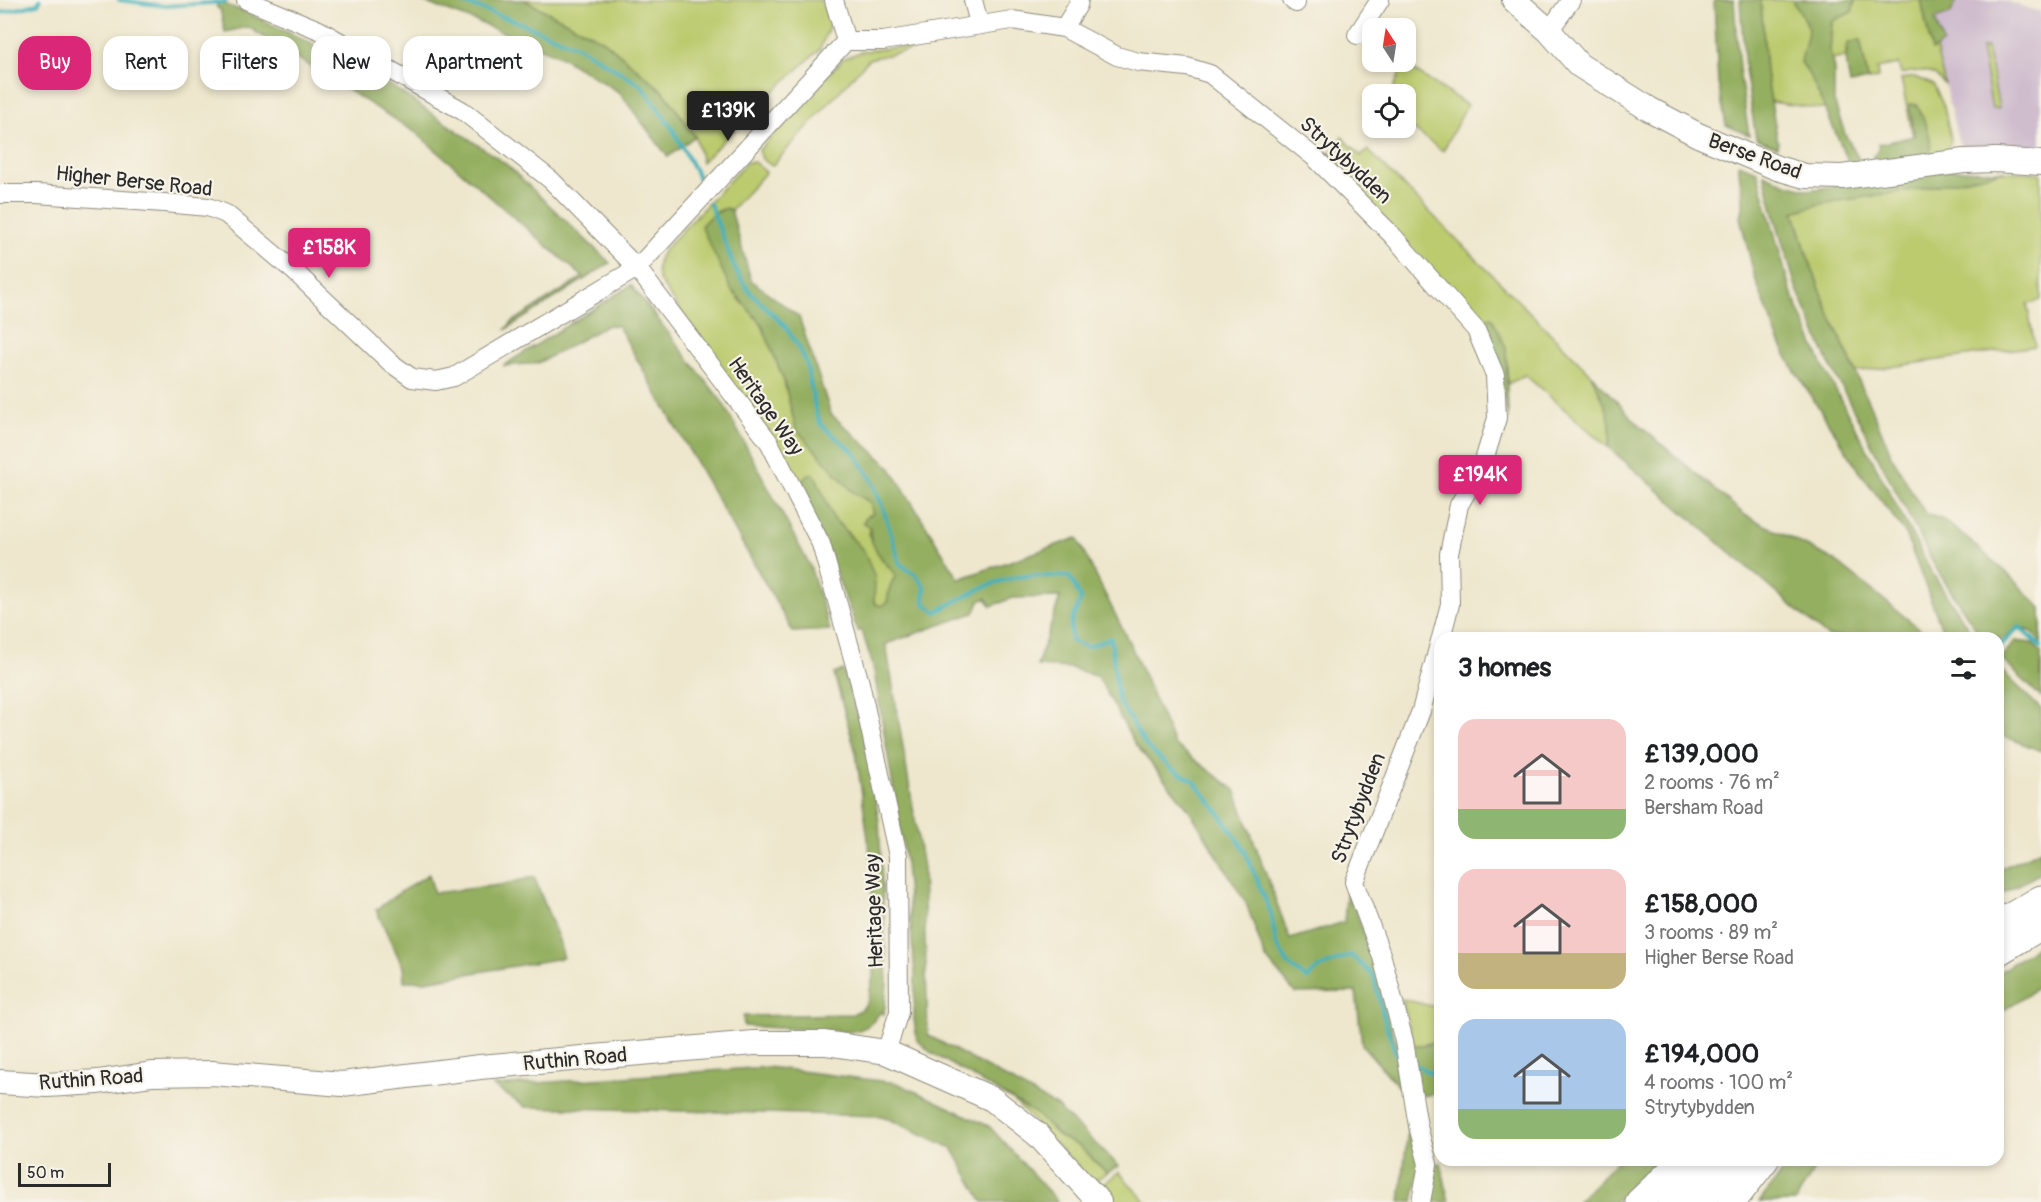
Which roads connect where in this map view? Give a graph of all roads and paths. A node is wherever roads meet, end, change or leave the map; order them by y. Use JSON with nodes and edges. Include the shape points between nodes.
{"nodes":[{"id":1,"x":246,"y":0,"type":"edge"},
{"id":2,"x":834,"y":0,"type":"edge"},
{"id":3,"x":973,"y":0,"type":"edge"},
{"id":4,"x":1079,"y":0,"type":"edge"},
{"id":5,"x":1380,"y":0,"type":"edge"},
{"id":6,"x":1514,"y":0,"type":"edge"},
{"id":7,"x":1571,"y":0,"type":"edge"},
{"id":8,"x":979,"y":24,"type":"junction"},
{"id":9,"x":1064,"y":28,"type":"junction"},
{"id":10,"x":1549,"y":31,"type":"junction"},
{"id":11,"x":1357,"y":35,"type":"dead end"},
{"id":12,"x":846,"y":41,"type":"junction"},
{"id":13,"x":2041,"y":163,"type":"edge"},
{"id":14,"x":0,"y":194,"type":"edge"},
{"id":15,"x":637,"y":268,"type":"junction"},
{"id":16,"x":1442,"y":632,"type":"edge"},
{"id":17,"x":1434,"y":662,"type":"edge"},
{"id":18,"x":2041,"y":899,"type":"edge"},
{"id":19,"x":2004,"y":921,"type":"edge"},
{"id":20,"x":2041,"y":926,"type":"edge"},
{"id":21,"x":2004,"y":948,"type":"edge"},
{"id":22,"x":886,"y":1052,"type":"junction"},
{"id":23,"x":0,"y":1082,"type":"edge"},
{"id":24,"x":1677,"y":1166,"type":"edge"},
{"id":25,"x":1704,"y":1166,"type":"edge"},
{"id":26,"x":1732,"y":1166,"type":"edge"},
{"id":27,"x":1760,"y":1166,"type":"edge"},
{"id":28,"x":1099,"y":1202,"type":"edge"},
{"id":29,"x":1421,"y":1202,"type":"edge"},
{"id":30,"x":1639,"y":1202,"type":"edge"},
{"id":31,"x":1671,"y":1202,"type":"edge"},
{"id":32,"x":1699,"y":1202,"type":"edge"},
{"id":33,"x":1732,"y":1202,"type":"edge"}],
"edges":[{"from":1,"to":15,"type":"street","name":"Heritage Way","via":[[319,30],[463,111],[551,180]]},
{"from":2,"to":12,"type":"street"},
{"from":3,"to":8,"type":"street"},
{"from":4,"to":9,"type":"street"},
{"from":5,"to":11,"type":"street"},
{"from":6,"to":10,"type":"main road","name":"Berse Road"},
{"from":7,"to":10,"type":"street"},
{"from":8,"to":9,"type":"street","name":"Strytybydden","via":[[1012,20]]},
{"from":8,"to":12,"type":"street","name":"Strytybydden","via":[[883,41]]},
{"from":9,"to":16,"type":"street","name":"Strytybydden","via":[[1117,56],[1187,67],[1210,74],[1226,85],[1314,157],[1392,235],[1476,330],[1495,375],[1497,418],[1483,465],[1459,506],[1449,554],[1450,604]]},
{"from":10,"to":13,"type":"main road","name":"Berse Road","via":[[1579,65],[1649,108],[1739,153],[1805,176],[1842,177],[1964,161]]},
{"from":12,"to":15,"type":"street","name":"Higher Berse Road"},
{"from":14,"to":15,"type":"street","name":"Higher Berse Road","via":[[164,203],[208,207],[226,214],[294,271],[391,363],[412,378],[436,381],[454,378]]},
{"from":15,"to":22,"type":"street","name":"Heritage Way","via":[[769,442],[821,544],[860,683],[898,856],[899,1012]]},
{"from":17,"to":29,"type":"street","name":"Strytybydden","via":[[1421,711],[1354,882],[1382,957],[1407,1059],[1428,1164]]},
{"from":18,"to":19,"type":"highway"},
{"from":20,"to":21,"type":"highway"},
{"from":22,"to":23,"type":"main road","name":"Ruthin Road","via":[[825,1044],[754,1043],[480,1067],[342,1084],[212,1073],[152,1074],[47,1085]]},
{"from":22,"to":28,"type":"main road","name":"Ruthin Road","via":[[992,1099],[1038,1135]]},
{"from":24,"to":30,"type":"highway"},
{"from":25,"to":31,"type":"highway"},
{"from":26,"to":32,"type":"highway"},
{"from":27,"to":33,"type":"highway"}]}
